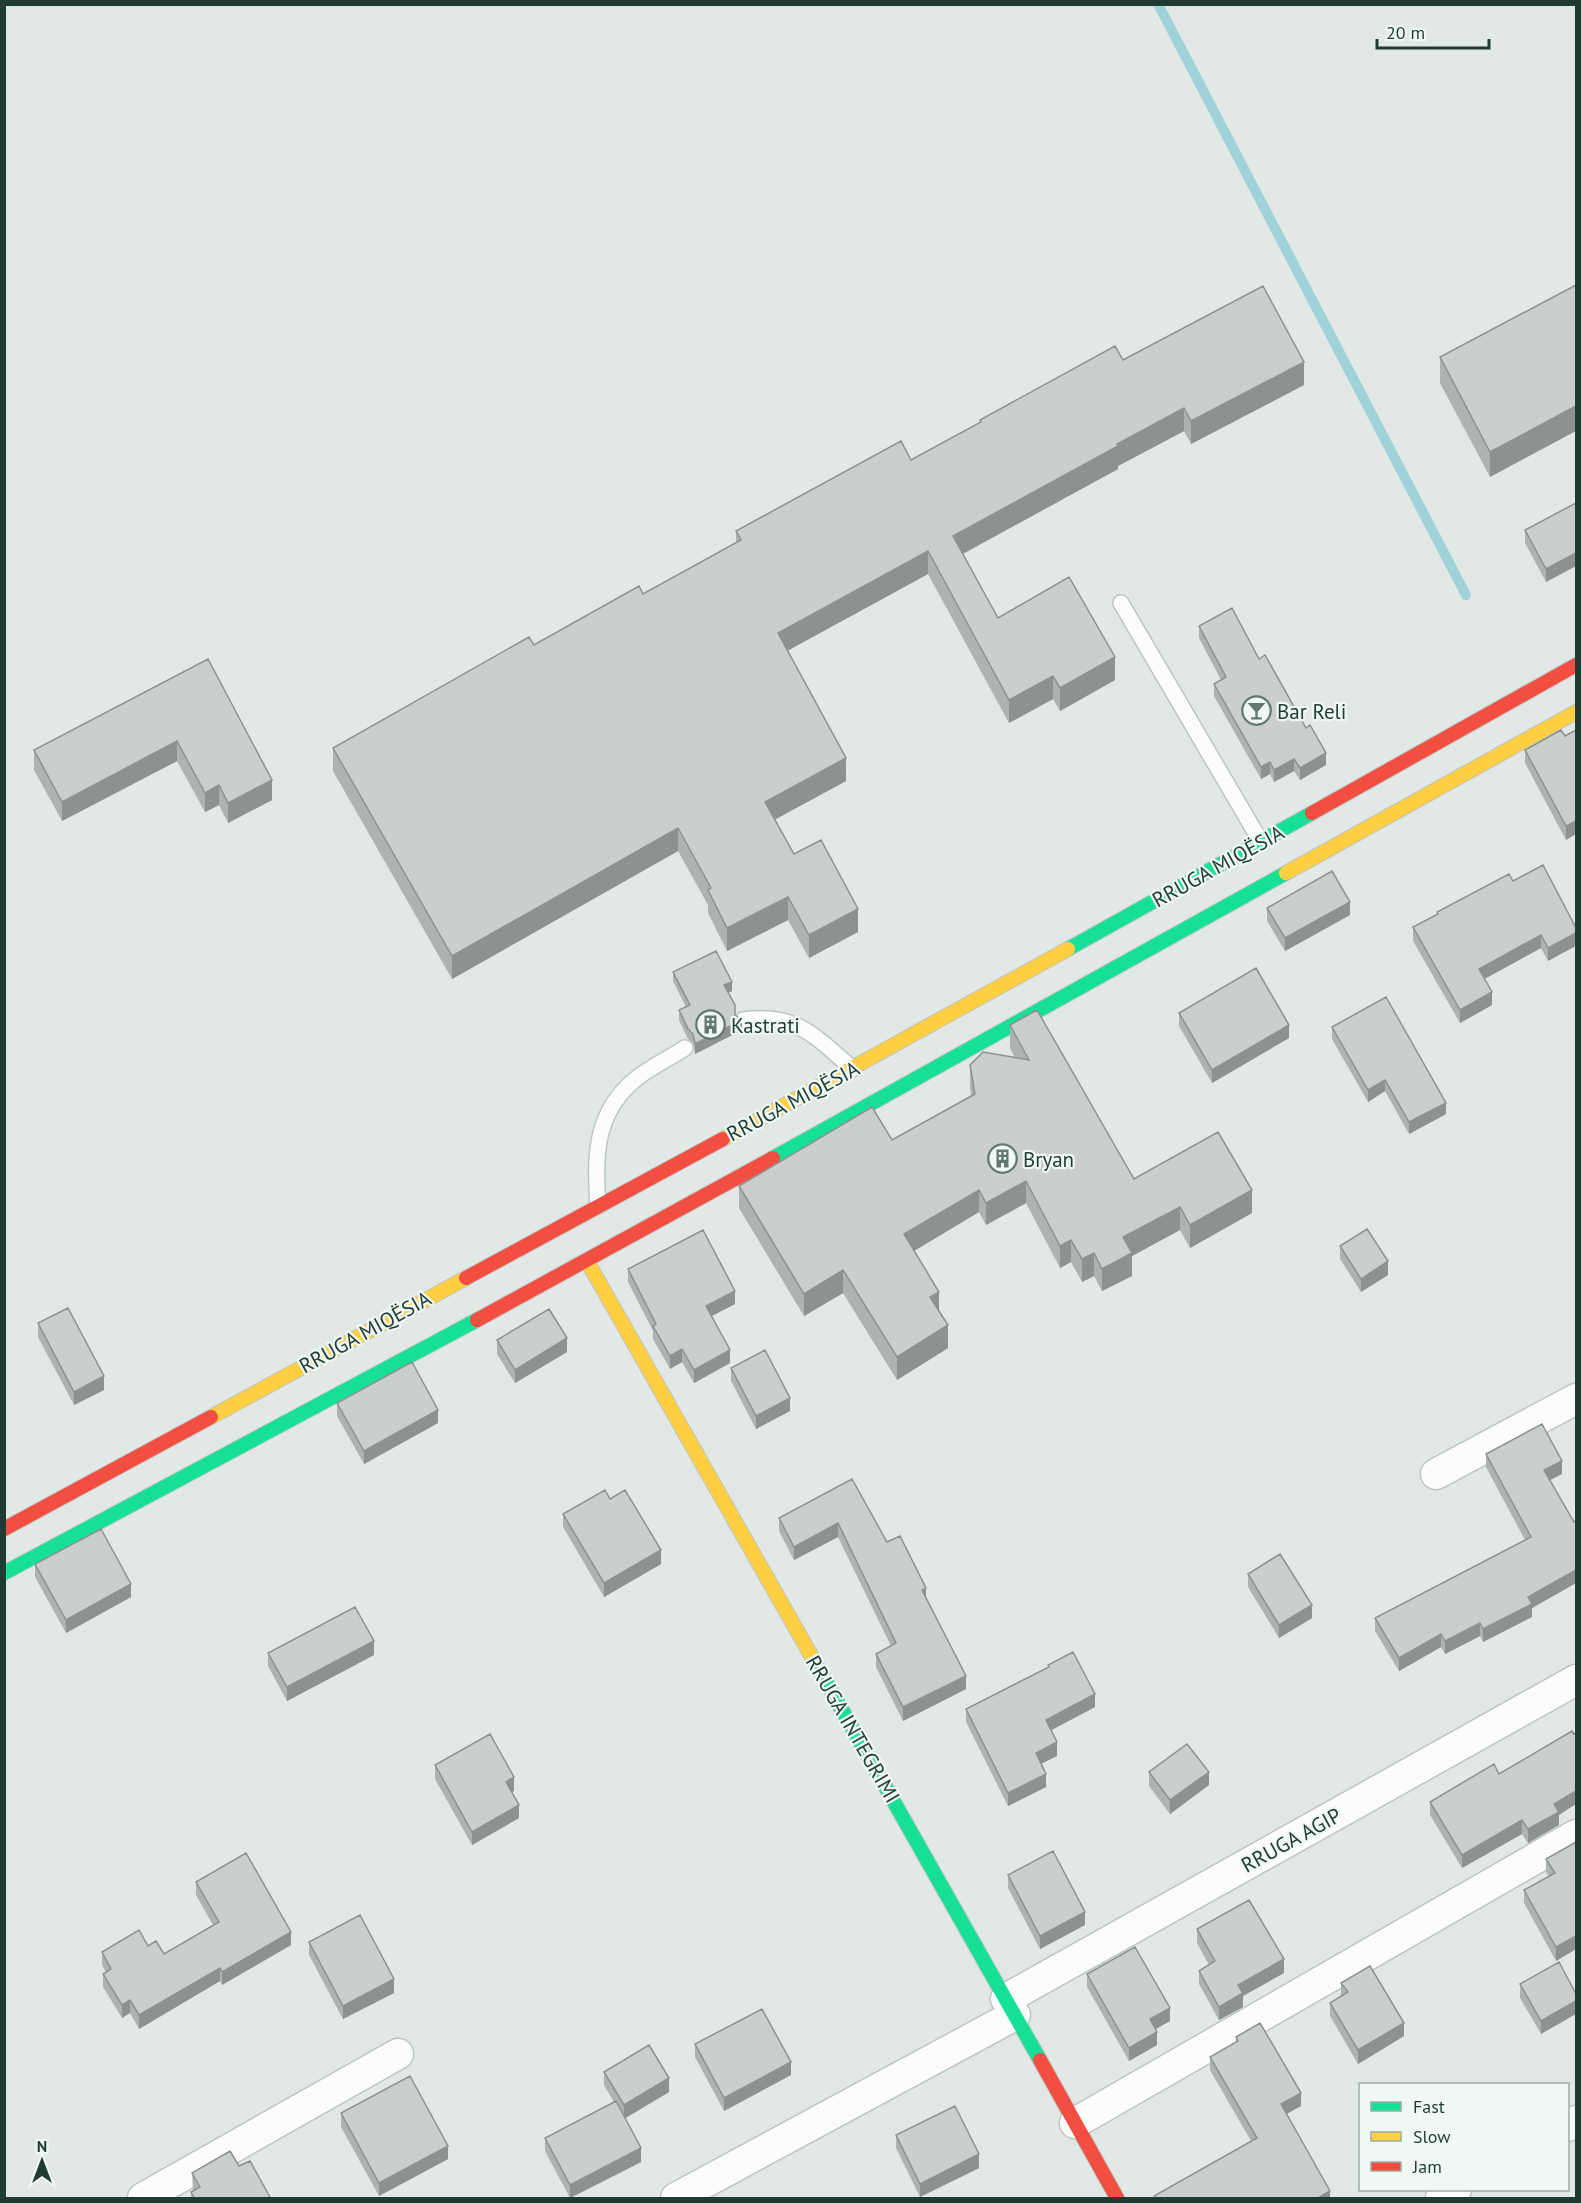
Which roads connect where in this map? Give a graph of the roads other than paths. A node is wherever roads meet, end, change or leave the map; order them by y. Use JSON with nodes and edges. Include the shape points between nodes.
{"nodes":[{"id":1,"x":1121,"y":603,"type":"dead end"},
{"id":2,"x":1576,"y":665,"type":"edge"},
{"id":3,"x":1575,"y":715,"type":"edge"},
{"id":4,"x":1261,"y":842,"type":"junction"},
{"id":5,"x":743,"y":1020,"type":"edge"},
{"id":6,"x":685,"y":1048,"type":"dead end"},
{"id":7,"x":853,"y":1069,"type":"junction"},
{"id":8,"x":598,"y":1205,"type":"junction"},
{"id":9,"x":587,"y":1261,"type":"junction"},
{"id":10,"x":1576,"y":1399,"type":"edge"},
{"id":11,"x":1436,"y":1474,"type":"dead end"},
{"id":12,"x":4,"y":1529,"type":"edge"},
{"id":13,"x":4,"y":1573,"type":"edge"},
{"id":14,"x":1576,"y":1680,"type":"edge"},
{"id":15,"x":1576,"y":1835,"type":"edge"},
{"id":16,"x":1011,"y":2007,"type":"junction"},
{"id":17,"x":399,"y":2054,"type":"dead end"},
{"id":18,"x":1075,"y":2123,"type":"junction"},
{"id":19,"x":1454,"y":2191,"type":"edge"},
{"id":20,"x":143,"y":2199,"type":"edge"},
{"id":21,"x":676,"y":2199,"type":"edge"},
{"id":22,"x":1117,"y":2199,"type":"edge"},
{"id":23,"x":1441,"y":2199,"type":"edge"}],
"edges":[{"from":1,"to":4,"type":"lane"},
{"from":2,"to":4,"type":"main road","name":"RRUGA MIQËSIA"},
{"from":3,"to":9,"type":"main road","name":"RRUGA MIQËSIA"},
{"from":4,"to":7,"type":"main road","name":"RRUGA MIQËSIA"},
{"from":5,"to":7,"type":"lane","via":[[762,1017],[796,1024],[811,1032]]},
{"from":6,"to":8,"type":"lane","via":[[637,1078],[605,1120],[595,1170]]},
{"from":7,"to":8,"type":"main road","name":"RRUGA MIQËSIA"},
{"from":8,"to":12,"type":"main road","name":"RRUGA MIQËSIA"},
{"from":9,"to":13,"type":"main road","name":"RRUGA MIQËSIA"},
{"from":9,"to":16,"type":"main road","name":"RRUGA INTEGRIMI"},
{"from":10,"to":11,"type":"street"},
{"from":14,"to":16,"type":"street","name":"RRUGA AGIP"},
{"from":15,"to":18,"type":"street"},
{"from":16,"to":18,"type":"main road","name":"RRUGA INTEGRIMI"},
{"from":16,"to":21,"type":"street","name":"RRUGA AGIP"},
{"from":17,"to":20,"type":"street"},
{"from":18,"to":22,"type":"main road","name":"RRUGA INTEGRIMI"},
{"from":19,"to":23,"type":"street"}]}
